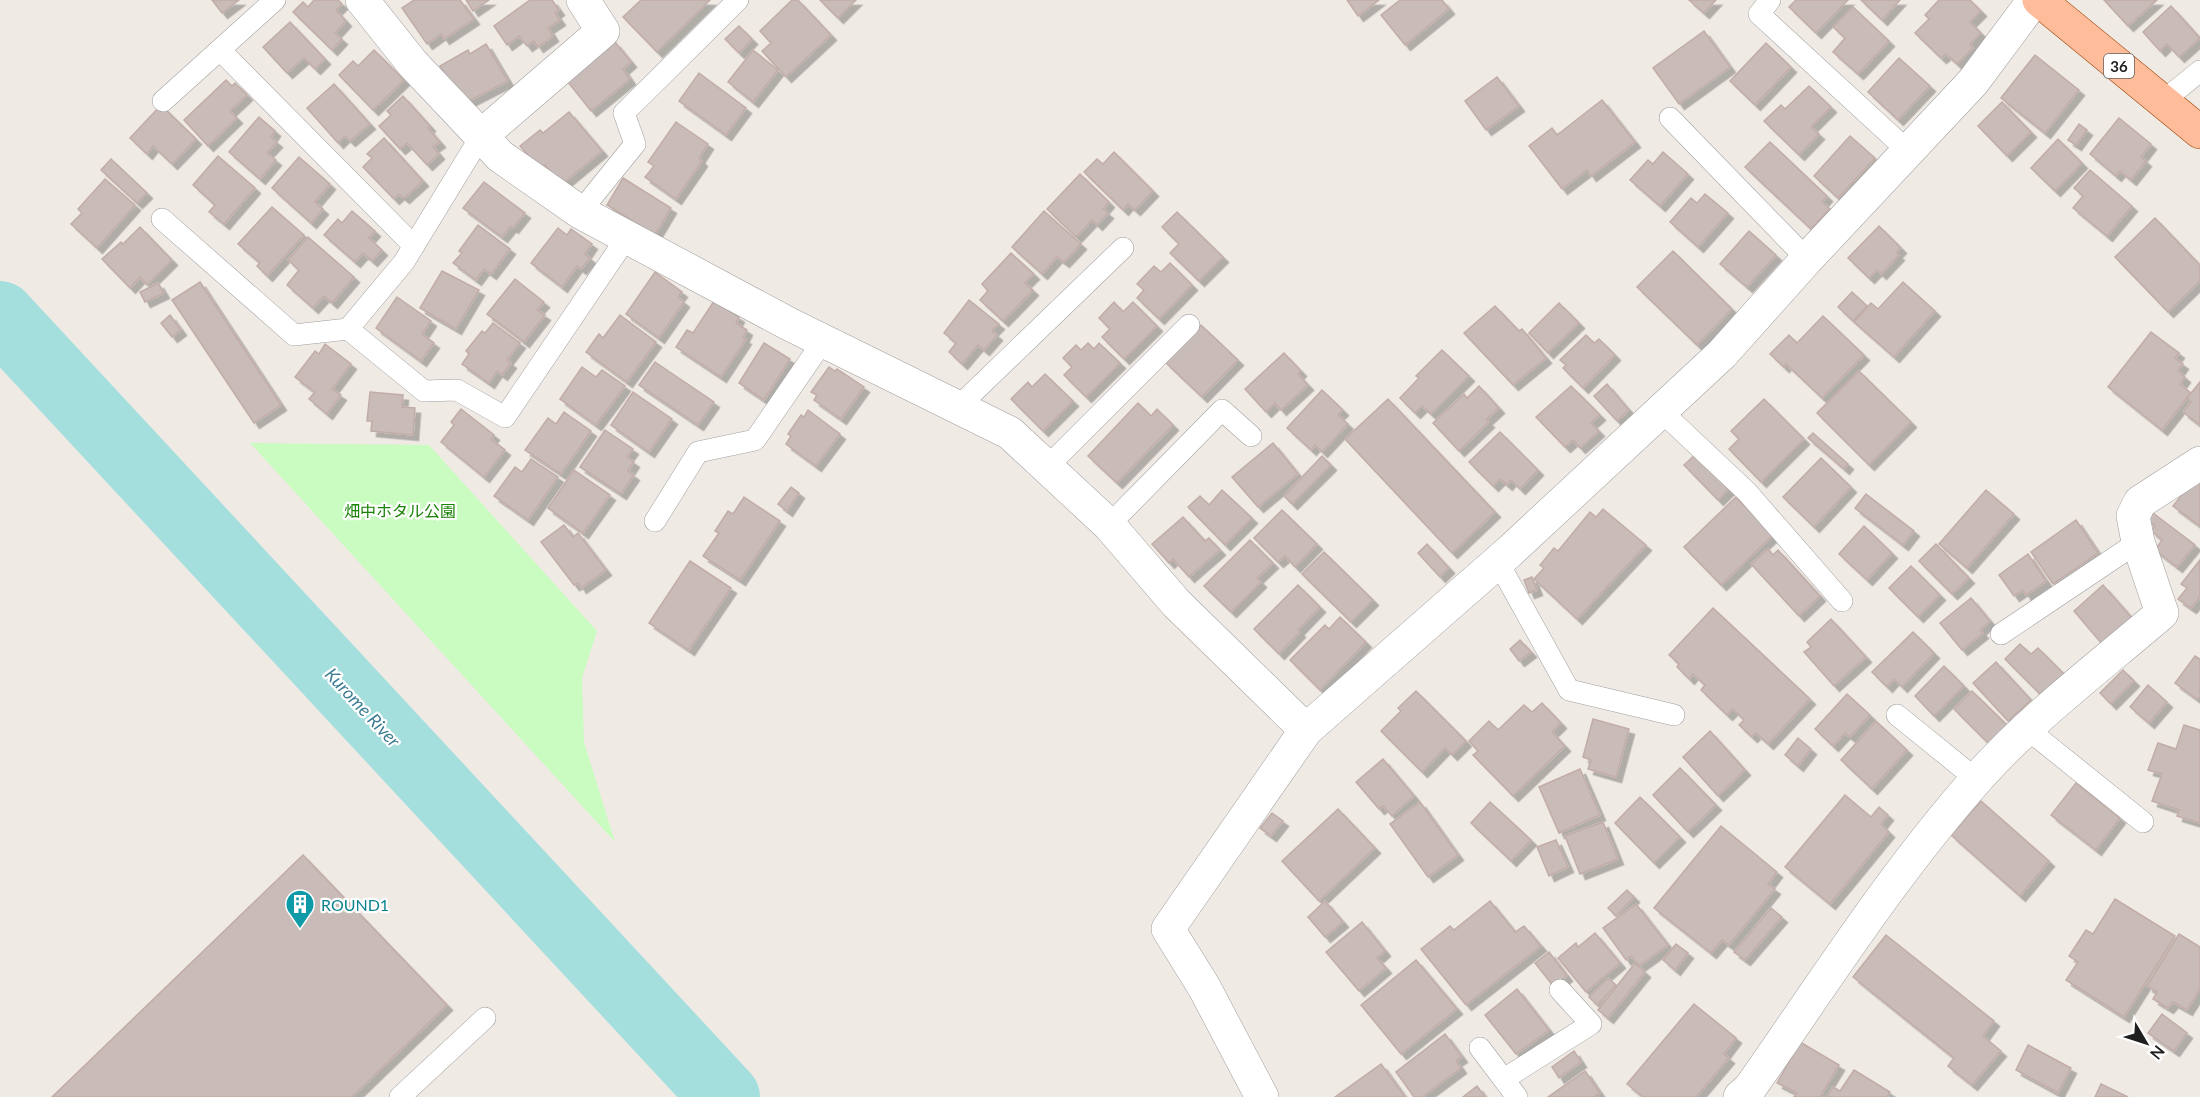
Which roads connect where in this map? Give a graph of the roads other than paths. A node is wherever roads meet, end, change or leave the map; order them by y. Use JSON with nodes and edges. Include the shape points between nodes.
{"nodes":[{"id":1,"x":275,"y":0,"type":"edge"},
{"id":2,"x":362,"y":0,"type":"edge"},
{"id":3,"x":583,"y":0,"type":"edge"},
{"id":4,"x":738,"y":0,"type":"edge"},
{"id":5,"x":1770,"y":0,"type":"edge"},
{"id":6,"x":2037,"y":0,"type":"edge"},
{"id":7,"x":220,"y":50,"type":"junction"},
{"id":8,"x":2200,"y":71,"type":"edge"},
{"id":9,"x":163,"y":101,"type":"dead end"},
{"id":10,"x":2162,"y":102,"type":"junction"},
{"id":11,"x":1671,"y":118,"type":"dead end"},
{"id":12,"x":2200,"y":132,"type":"edge"},
{"id":13,"x":481,"y":136,"type":"junction"},
{"id":14,"x":1908,"y":151,"type":"junction"},
{"id":15,"x":580,"y":212,"type":"junction"},
{"id":16,"x":162,"y":219,"type":"dead end"},
{"id":17,"x":627,"y":237,"type":"junction"},
{"id":18,"x":414,"y":246,"type":"junction"},
{"id":19,"x":1123,"y":248,"type":"dead end"},
{"id":20,"x":1807,"y":259,"type":"junction"},
{"id":21,"x":1189,"y":325,"type":"dead end"},
{"id":22,"x":348,"y":329,"type":"junction"},
{"id":23,"x":823,"y":341,"type":"junction"},
{"id":24,"x":958,"y":407,"type":"junction"},
{"id":25,"x":1661,"y":411,"type":"junction"},
{"id":26,"x":1251,"y":436,"type":"dead end"},
{"id":27,"x":2200,"y":463,"type":"edge"},
{"id":28,"x":1047,"y":467,"type":"junction"},
{"id":29,"x":655,"y":520,"type":"dead end"},
{"id":30,"x":1109,"y":525,"type":"junction"},
{"id":31,"x":2138,"y":542,"type":"junction"},
{"id":32,"x":1498,"y":561,"type":"junction"},
{"id":33,"x":1842,"y":602,"type":"dead end"},
{"id":34,"x":2001,"y":634,"type":"dead end"},
{"id":35,"x":1674,"y":715,"type":"dead end"},
{"id":36,"x":1897,"y":715,"type":"dead end"},
{"id":37,"x":2026,"y":728,"type":"junction"},
{"id":38,"x":1306,"y":730,"type":"junction"},
{"id":39,"x":1977,"y":779,"type":"junction"},
{"id":40,"x":2143,"y":822,"type":"dead end"},
{"id":41,"x":1560,"y":990,"type":"dead end"},
{"id":42,"x":485,"y":1018,"type":"dead end"},
{"id":43,"x":1480,"y":1048,"type":"dead end"},
{"id":44,"x":1504,"y":1079,"type":"junction"},
{"id":45,"x":1752,"y":1094,"type":"edge"},
{"id":46,"x":399,"y":1097,"type":"edge"},
{"id":47,"x":1262,"y":1097,"type":"edge"},
{"id":48,"x":1517,"y":1097,"type":"edge"}],
"edges":[{"from":1,"to":7,"type":"lane"},
{"from":2,"to":13,"type":"street","via":[[413,64]]},
{"from":3,"to":13,"type":"street","via":[[603,31]]},
{"from":4,"to":15,"type":"lane","via":[[624,113],[635,144]]},
{"from":5,"to":14,"type":"lane","via":[[1759,14]]},
{"from":6,"to":10,"type":"main road","number":"36"},
{"from":6,"to":14,"type":"street","via":[[1973,82]]},
{"from":7,"to":9,"type":"lane"},
{"from":7,"to":18,"type":"lane"},
{"from":8,"to":10,"type":"lane"},
{"from":10,"to":12,"type":"main road","number":"36"},
{"from":11,"to":20,"type":"lane"},
{"from":13,"to":15,"type":"street","via":[[500,156]]},
{"from":13,"to":18,"type":"lane"},
{"from":14,"to":20,"type":"street"},
{"from":15,"to":17,"type":"street"},
{"from":16,"to":22,"type":"lane","via":[[294,335]]},
{"from":17,"to":22,"type":"lane","via":[[505,417],[457,390],[424,391]]},
{"from":17,"to":23,"type":"street"},
{"from":18,"to":22,"type":"lane"},
{"from":19,"to":24,"type":"lane"},
{"from":20,"to":25,"type":"street","via":[[1722,354]]},
{"from":21,"to":28,"type":"lane"},
{"from":23,"to":24,"type":"street"},
{"from":23,"to":29,"type":"lane","via":[[755,440],[698,452]]},
{"from":24,"to":28,"type":"street","via":[[1010,433]]},
{"from":25,"to":32,"type":"street"},
{"from":25,"to":33,"type":"lane","via":[[1747,492]]},
{"from":26,"to":30,"type":"lane","via":[[1222,410]]},
{"from":27,"to":31,"type":"street","via":[[2140,502],[2133,516]]},
{"from":28,"to":30,"type":"street"},
{"from":30,"to":38,"type":"street","via":[[1176,603]]},
{"from":31,"to":34,"type":"lane"},
{"from":31,"to":37,"type":"street","via":[[2162,613]]},
{"from":32,"to":35,"type":"lane","via":[[1569,690]]},
{"from":32,"to":38,"type":"street"},
{"from":36,"to":39,"type":"lane"},
{"from":37,"to":39,"type":"street"},
{"from":37,"to":40,"type":"lane"},
{"from":38,"to":47,"type":"street","via":[[1168,929],[1204,987]]},
{"from":39,"to":45,"type":"street","via":[[1906,866]]},
{"from":41,"to":44,"type":"lane","via":[[1591,1024]]},
{"from":42,"to":46,"type":"lane"},
{"from":43,"to":44,"type":"lane"},
{"from":44,"to":48,"type":"lane"}]}
